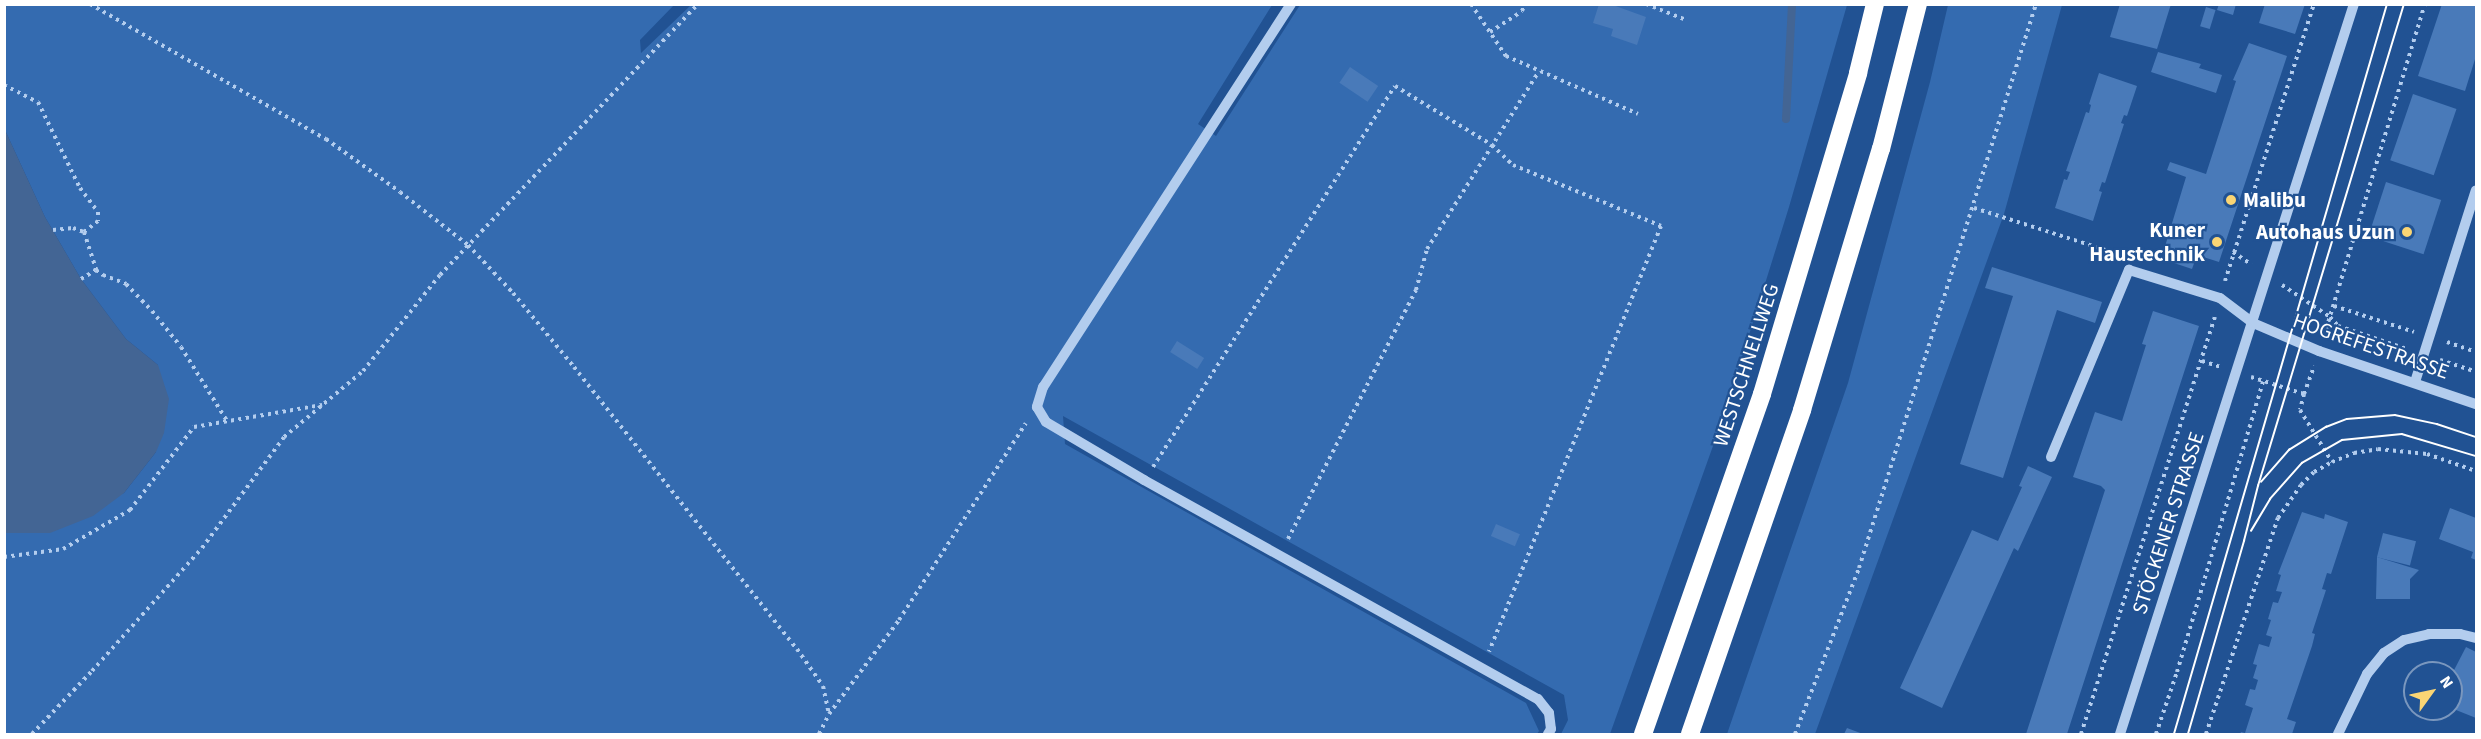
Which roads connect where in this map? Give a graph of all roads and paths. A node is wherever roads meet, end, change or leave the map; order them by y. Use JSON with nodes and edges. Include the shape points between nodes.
{"nodes":[{"id":1,"x":90,"y":4,"type":"edge"},
{"id":2,"x":698,"y":4,"type":"edge"},
{"id":3,"x":1291,"y":4,"type":"edge"},
{"id":4,"x":1472,"y":4,"type":"edge"},
{"id":5,"x":1525,"y":4,"type":"edge"},
{"id":6,"x":1646,"y":4,"type":"edge"},
{"id":7,"x":1875,"y":4,"type":"edge"},
{"id":8,"x":1918,"y":4,"type":"edge"},
{"id":9,"x":2036,"y":4,"type":"edge"},
{"id":10,"x":2314,"y":4,"type":"edge"},
{"id":11,"x":2354,"y":4,"type":"edge"},
{"id":12,"x":2425,"y":4,"type":"edge"},
{"id":13,"x":1686,"y":21,"type":"dead end"},
{"id":14,"x":1490,"y":32,"type":"junction"},
{"id":15,"x":1539,"y":71,"type":"junction"},
{"id":16,"x":4,"y":85,"type":"edge"},
{"id":17,"x":1638,"y":114,"type":"dead end"},
{"id":18,"x":1492,"y":146,"type":"junction"},
{"id":19,"x":2476,"y":190,"type":"edge"},
{"id":20,"x":1974,"y":208,"type":"junction"},
{"id":21,"x":53,"y":230,"type":"dead end"},
{"id":22,"x":84,"y":232,"type":"junction"},
{"id":23,"x":468,"y":246,"type":"junction"},
{"id":24,"x":96,"y":270,"type":"junction"},
{"id":25,"x":2129,"y":270,"type":"junction"},
{"id":26,"x":81,"y":279,"type":"dead end"},
{"id":27,"x":2220,"y":298,"type":"junction"},
{"id":28,"x":2334,"y":306,"type":"junction"},
{"id":29,"x":2253,"y":323,"type":"junction"},
{"id":30,"x":2429,"y":336,"type":"junction"},
{"id":31,"x":2476,"y":352,"type":"edge"},
{"id":32,"x":2424,"y":354,"type":"junction"},
{"id":33,"x":2476,"y":372,"type":"edge"},
{"id":34,"x":2263,"y":381,"type":"dead end"},
{"id":35,"x":2415,"y":382,"type":"junction"},
{"id":36,"x":2304,"y":394,"type":"dead end"},
{"id":37,"x":2476,"y":404,"type":"edge"},
{"id":38,"x":322,"y":405,"type":"junction"},
{"id":39,"x":1037,"y":406,"type":"junction"},
{"id":40,"x":227,"y":421,"type":"junction"},
{"id":41,"x":2051,"y":458,"type":"dead end"},
{"id":42,"x":2332,"y":462,"type":"junction"},
{"id":43,"x":2476,"y":471,"type":"edge"},
{"id":44,"x":1144,"y":480,"type":"junction"},
{"id":45,"x":1281,"y":554,"type":"junction"},
{"id":46,"x":4,"y":557,"type":"edge"},
{"id":47,"x":2476,"y":638,"type":"edge"},
{"id":48,"x":1480,"y":666,"type":"junction"},
{"id":49,"x":829,"y":714,"type":"junction"},
{"id":50,"x":820,"y":734,"type":"edge"},
{"id":51,"x":32,"y":735,"type":"edge"},
{"id":52,"x":1548,"y":735,"type":"edge"},
{"id":53,"x":1643,"y":735,"type":"edge"},
{"id":54,"x":1690,"y":735,"type":"edge"},
{"id":55,"x":1795,"y":735,"type":"edge"},
{"id":56,"x":2081,"y":735,"type":"edge"},
{"id":57,"x":2120,"y":735,"type":"edge"},
{"id":58,"x":2156,"y":735,"type":"edge"},
{"id":59,"x":2206,"y":735,"type":"edge"},
{"id":60,"x":2338,"y":735,"type":"edge"}],
"edges":[{"from":1,"to":23,"type":"path","via":[[327,140]]},
{"from":2,"to":23,"type":"path"},
{"from":3,"to":39,"type":"street","via":[[1043,387]]},
{"from":4,"to":14,"type":"path"},
{"from":5,"to":14,"type":"path","via":[[1522,11]]},
{"from":6,"to":13,"type":"path"},
{"from":7,"to":53,"type":"highway","name":"WESTSCHNELLWEG","via":[[1762,394]]},
{"from":8,"to":54,"type":"highway","via":[[1881,149],[1802,410]]},
{"from":9,"to":20,"type":"path"},
{"from":10,"to":27,"type":"path"},
{"from":11,"to":29,"type":"street","name":"STÖCKENER STRASSE"},
{"from":12,"to":28,"type":"path"},
{"from":14,"to":15,"type":"path","via":[[1506,56]]},
{"from":15,"to":17,"type":"path"},
{"from":15,"to":18,"type":"path"},
{"from":16,"to":22,"type":"path","via":[[38,102],[80,188],[98,212],[98,221]]},
{"from":18,"to":44,"type":"path","via":[[1395,86]]},
{"from":18,"to":45,"type":"path","via":[[1427,249],[1416,290]]},
{"from":18,"to":48,"type":"path","via":[[1514,165],[1661,226],[1493,644]]},
{"from":19,"to":30,"type":"street"},
{"from":20,"to":25,"type":"path","via":[[2127,257]]},
{"from":20,"to":55,"type":"path","via":[[1859,568]]},
{"from":21,"to":22,"type":"path","via":[[73,228]]},
{"from":22,"to":24,"type":"path"},
{"from":23,"to":38,"type":"path","via":[[363,371]]},
{"from":23,"to":49,"type":"path","via":[[574,367],[790,640],[823,686]]},
{"from":24,"to":26,"type":"path"},
{"from":24,"to":40,"type":"path","via":[[126,284],[152,310],[181,347]]},
{"from":25,"to":27,"type":"street"},
{"from":25,"to":41,"type":"street"},
{"from":27,"to":29,"type":"street"},
{"from":27,"to":56,"type":"path"},
{"from":28,"to":30,"type":"path"},
{"from":28,"to":32,"type":"path","via":[[2330,317],[2338,326]]},
{"from":29,"to":35,"type":"street","name":"HOGREFESTRASSE","via":[[2319,351]]},
{"from":29,"to":57,"type":"street","name":"STÖCKENER STRASSE"},
{"from":30,"to":31,"type":"path"},
{"from":30,"to":32,"type":"street"},
{"from":32,"to":33,"type":"path"},
{"from":32,"to":35,"type":"street"},
{"from":34,"to":58,"type":"path"},
{"from":35,"to":37,"type":"street","name":"HOGREFESTRASSE"},
{"from":36,"to":42,"type":"path","via":[[2300,410]]},
{"from":38,"to":40,"type":"path"},
{"from":38,"to":51,"type":"path","via":[[284,437],[202,548]]},
{"from":39,"to":44,"type":"street","via":[[1046,422]]},
{"from":39,"to":49,"type":"path","via":[[898,620]]},
{"from":40,"to":46,"type":"path","via":[[194,427],[130,510],[63,549]]},
{"from":42,"to":43,"type":"path","via":[[2362,452],[2403,451],[2427,454]]},
{"from":42,"to":59,"type":"path","via":[[2301,485],[2278,518]]},
{"from":44,"to":45,"type":"street"},
{"from":45,"to":48,"type":"street"},
{"from":47,"to":60,"type":"street","via":[[2429,634],[2404,639],[2384,653],[2367,674]]},
{"from":48,"to":52,"type":"street","via":[[1538,699],[1549,713]]},
{"from":49,"to":50,"type":"path"}]}
